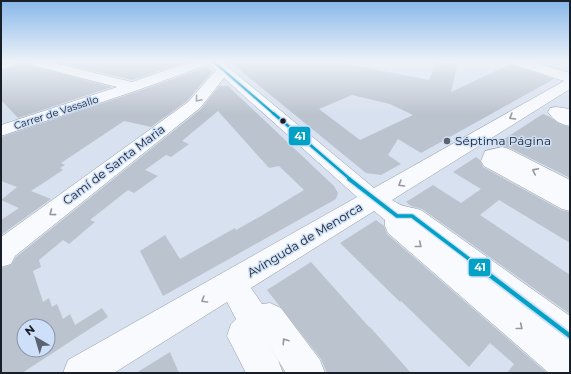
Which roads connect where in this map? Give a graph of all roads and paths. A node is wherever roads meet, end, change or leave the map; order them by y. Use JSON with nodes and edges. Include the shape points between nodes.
{"nodes":[{"id":1,"x":104,"y":79,"type":"edge"},
{"id":2,"x":154,"y":79,"type":"edge"},
{"id":3,"x":210,"y":79,"type":"edge"},
{"id":4,"x":235,"y":79,"type":"edge"},
{"id":5,"x":570,"y":83,"type":"edge"},
{"id":6,"x":133,"y":87,"type":"junction"},
{"id":7,"x":554,"y":110,"type":"edge"},
{"id":8,"x":570,"y":121,"type":"edge"},
{"id":9,"x":1,"y":131,"type":"edge"},
{"id":10,"x":470,"y":143,"type":"junction"},
{"id":11,"x":492,"y":154,"type":"junction"},
{"id":12,"x":570,"y":189,"type":"edge"},
{"id":13,"x":374,"y":199,"type":"junction"},
{"id":14,"x":570,"y":203,"type":"edge"},
{"id":15,"x":397,"y":216,"type":"junction"},
{"id":16,"x":1,"y":256,"type":"edge"},
{"id":17,"x":232,"y":283,"type":"junction"},
{"id":18,"x":254,"y":321,"type":"junction"},
{"id":19,"x":570,"y":336,"type":"edge"},
{"id":20,"x":570,"y":368,"type":"edge"},
{"id":21,"x":81,"y":373,"type":"edge"},
{"id":22,"x":265,"y":373,"type":"edge"},
{"id":23,"x":307,"y":373,"type":"edge"}],
"edges":[{"from":1,"to":6,"type":"street"},
{"from":2,"to":6,"type":"street","name":"Carrer de Vassallo"},
{"from":3,"to":16,"type":"street","name":"Camí de Santa Maria","one_way":true,"via":[[194,105],[4,249]]},
{"from":4,"to":13,"type":"street"},
{"from":5,"to":7,"type":"street","name":"Avinguda de Menorca"},
{"from":6,"to":9,"type":"street","name":"Carrer de Vassallo"},
{"from":7,"to":8,"type":"street","via":[[560,117]]},
{"from":7,"to":10,"type":"street","name":"Avinguda de Menorca","one_way":true},
{"from":10,"to":11,"type":"street"},
{"from":10,"to":13,"type":"street","name":"Avinguda de Menorca","one_way":true},
{"from":12,"to":11,"type":"street","one_way":true,"via":[[502,153]]},
{"from":11,"to":14,"type":"street","via":[[491,161]]},
{"from":13,"to":15,"type":"street"},
{"from":13,"to":17,"type":"street","name":"Avinguda de Menorca"},
{"from":15,"to":19,"type":"street","via":[[412,216]]},
{"from":15,"to":20,"type":"street","one_way":true,"via":[[397,226]]},
{"from":17,"to":18,"type":"street"},
{"from":17,"to":21,"type":"street","name":"Avinguda de Menorca","one_way":true},
{"from":18,"to":22,"type":"street","via":[[243,336]]},
{"from":23,"to":18,"type":"street","one_way":true,"via":[[270,319]]}]}
